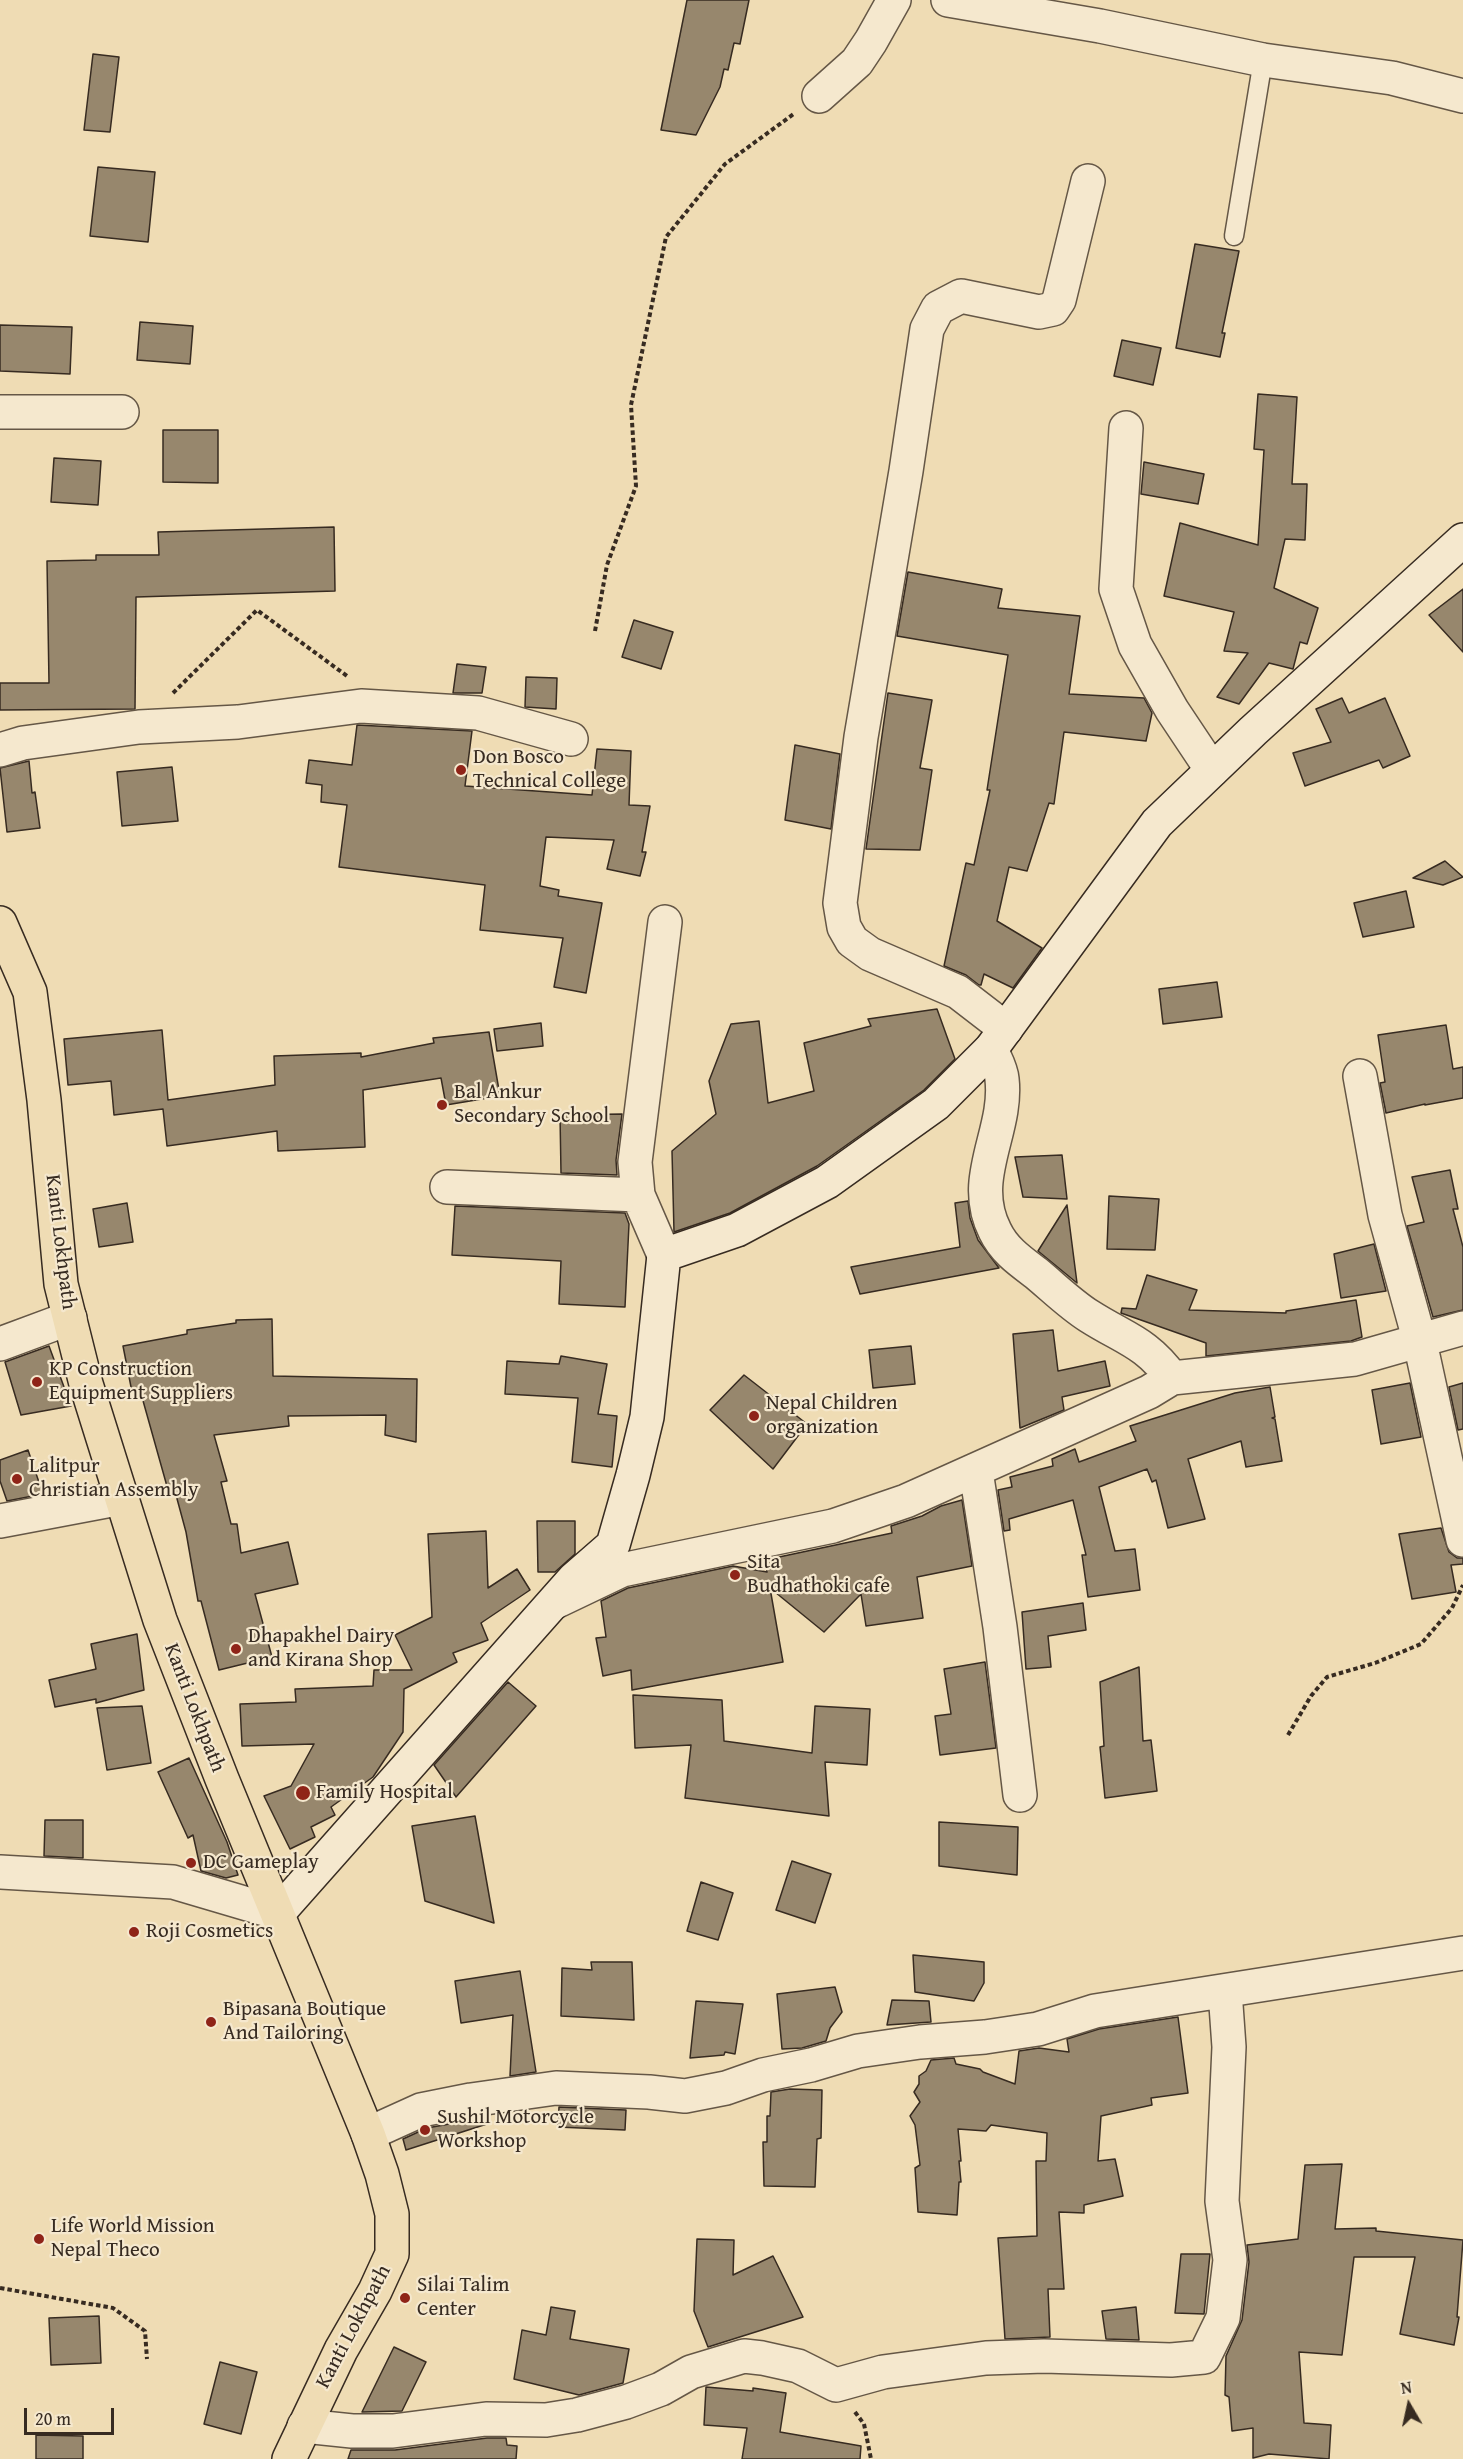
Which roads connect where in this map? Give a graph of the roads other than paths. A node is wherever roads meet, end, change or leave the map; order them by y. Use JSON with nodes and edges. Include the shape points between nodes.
{"nodes":[{"id":1,"x":894,"y":0,"type":"edge"},
{"id":2,"x":948,"y":0,"type":"edge"},
{"id":3,"x":1263,"y":60,"type":"junction"},
{"id":4,"x":819,"y":96,"type":"road end"},
{"id":5,"x":1463,"y":96,"type":"edge"},
{"id":6,"x":1088,"y":181,"type":"dead end"},
{"id":7,"x":1234,"y":236,"type":"dead end"},
{"id":8,"x":0,"y":412,"type":"edge"},
{"id":9,"x":122,"y":412,"type":"dead end"},
{"id":10,"x":1126,"y":428,"type":"dead end"},
{"id":11,"x":1463,"y":540,"type":"edge"},
{"id":12,"x":571,"y":739,"type":"dead end"},
{"id":13,"x":0,"y":750,"type":"edge"},
{"id":14,"x":1212,"y":770,"type":"junction"},
{"id":15,"x":665,"y":922,"type":"dead end"},
{"id":16,"x":0,"y":923,"type":"edge"},
{"id":17,"x":998,"y":1039,"type":"junction"},
{"id":18,"x":1360,"y":1077,"type":"dead end"},
{"id":19,"x":447,"y":1187,"type":"dead end"},
{"id":20,"x":638,"y":1195,"type":"junction"},
{"id":21,"x":664,"y":1255,"type":"junction"},
{"id":22,"x":70,"y":1318,"type":"junction"},
{"id":23,"x":1463,"y":1328,"type":"edge"},
{"id":24,"x":1420,"y":1342,"type":"junction"},
{"id":25,"x":0,"y":1344,"type":"edge"},
{"id":26,"x":1172,"y":1378,"type":"junction"},
{"id":27,"x":976,"y":1471,"type":"junction"},
{"id":28,"x":122,"y":1498,"type":"junction"},
{"id":29,"x":0,"y":1521,"type":"edge"},
{"id":30,"x":1463,"y":1540,"type":"edge"},
{"id":31,"x":555,"y":1602,"type":"junction"},
{"id":32,"x":1020,"y":1795,"type":"dead end"},
{"id":33,"x":0,"y":1872,"type":"edge"},
{"id":34,"x":278,"y":1913,"type":"junction"},
{"id":35,"x":1463,"y":1953,"type":"edge"},
{"id":36,"x":1225,"y":1991,"type":"junction"},
{"id":37,"x":368,"y":2134,"type":"junction"},
{"id":38,"x":304,"y":2426,"type":"junction"},
{"id":39,"x":289,"y":2459,"type":"edge"}],
"edges":[{"from":1,"to":4,"type":"street","via":[[856,62]]},
{"from":2,"to":3,"type":"street"},
{"from":3,"to":5,"type":"street","via":[[1392,78]]},
{"from":3,"to":7,"type":"lane"},
{"from":6,"to":17,"type":"street","via":[[1059,300],[1053,309],[1039,312],[961,296],[938,308],[927,329],[861,737],[840,903],[844,927],[852,941],[870,954],[958,992]]},
{"from":8,"to":9,"type":"street"},
{"from":10,"to":14,"type":"street","via":[[1116,589],[1135,645]]},
{"from":11,"to":14,"type":"street"},
{"from":12,"to":13,"type":"street","via":[[478,713],[361,706],[238,722],[139,727],[23,743]]},
{"from":14,"to":17,"type":"street","via":[[1157,823]]},
{"from":15,"to":20,"type":"street","via":[[635,1161]]},
{"from":16,"to":22,"type":"main road","name":"Kanti Lokhpath","via":[[30,992],[61,1284]]},
{"from":17,"to":21,"type":"street","via":[[936,1104],[827,1182],[737,1230]]},
{"from":17,"to":26,"type":"street","via":[[1002,1101],[984,1185],[986,1207],[995,1232],[1012,1255],[1088,1316],[1158,1358]]},
{"from":18,"to":24,"type":"street","via":[[1385,1215]]},
{"from":19,"to":20,"type":"street"},
{"from":20,"to":21,"type":"street"},
{"from":21,"to":31,"type":"street","via":[[647,1417],[613,1545],[574,1579]]},
{"from":22,"to":25,"type":"street"},
{"from":22,"to":28,"type":"main road","name":"Kanti Lokhpath"},
{"from":23,"to":24,"type":"street"},
{"from":24,"to":26,"type":"street","via":[[1355,1359]]},
{"from":24,"to":30,"type":"street"},
{"from":26,"to":27,"type":"street"},
{"from":27,"to":31,"type":"street","via":[[833,1526],[622,1570]]},
{"from":27,"to":32,"type":"street"},
{"from":28,"to":29,"type":"street"},
{"from":28,"to":34,"type":"main road","name":"Kanti Lokhpath","via":[[160,1620]]},
{"from":31,"to":34,"type":"street"},
{"from":33,"to":34,"type":"street","via":[[173,1882]]},
{"from":34,"to":37,"type":"main road","name":"Kanti Lokhpath"},
{"from":35,"to":36,"type":"street"},
{"from":36,"to":37,"type":"street","via":[[1095,2012],[1038,2029],[858,2051],[686,2096],[556,2088],[471,2100],[421,2110]]},
{"from":36,"to":38,"type":"street","via":[[1228,2047],[1222,2200],[1230,2260],[1223,2318],[1204,2357],[986,2358],[883,2372],[836,2385],[798,2366],[744,2356],[691,2372],[626,2402],[546,2420],[486,2419],[393,2431]]},
{"from":37,"to":38,"type":"main road","name":"Kanti Lokhpath","via":[[392,2214],[392,2254]]},
{"from":38,"to":39,"type":"main road","name":"Kanti Lokhpath"}]}
